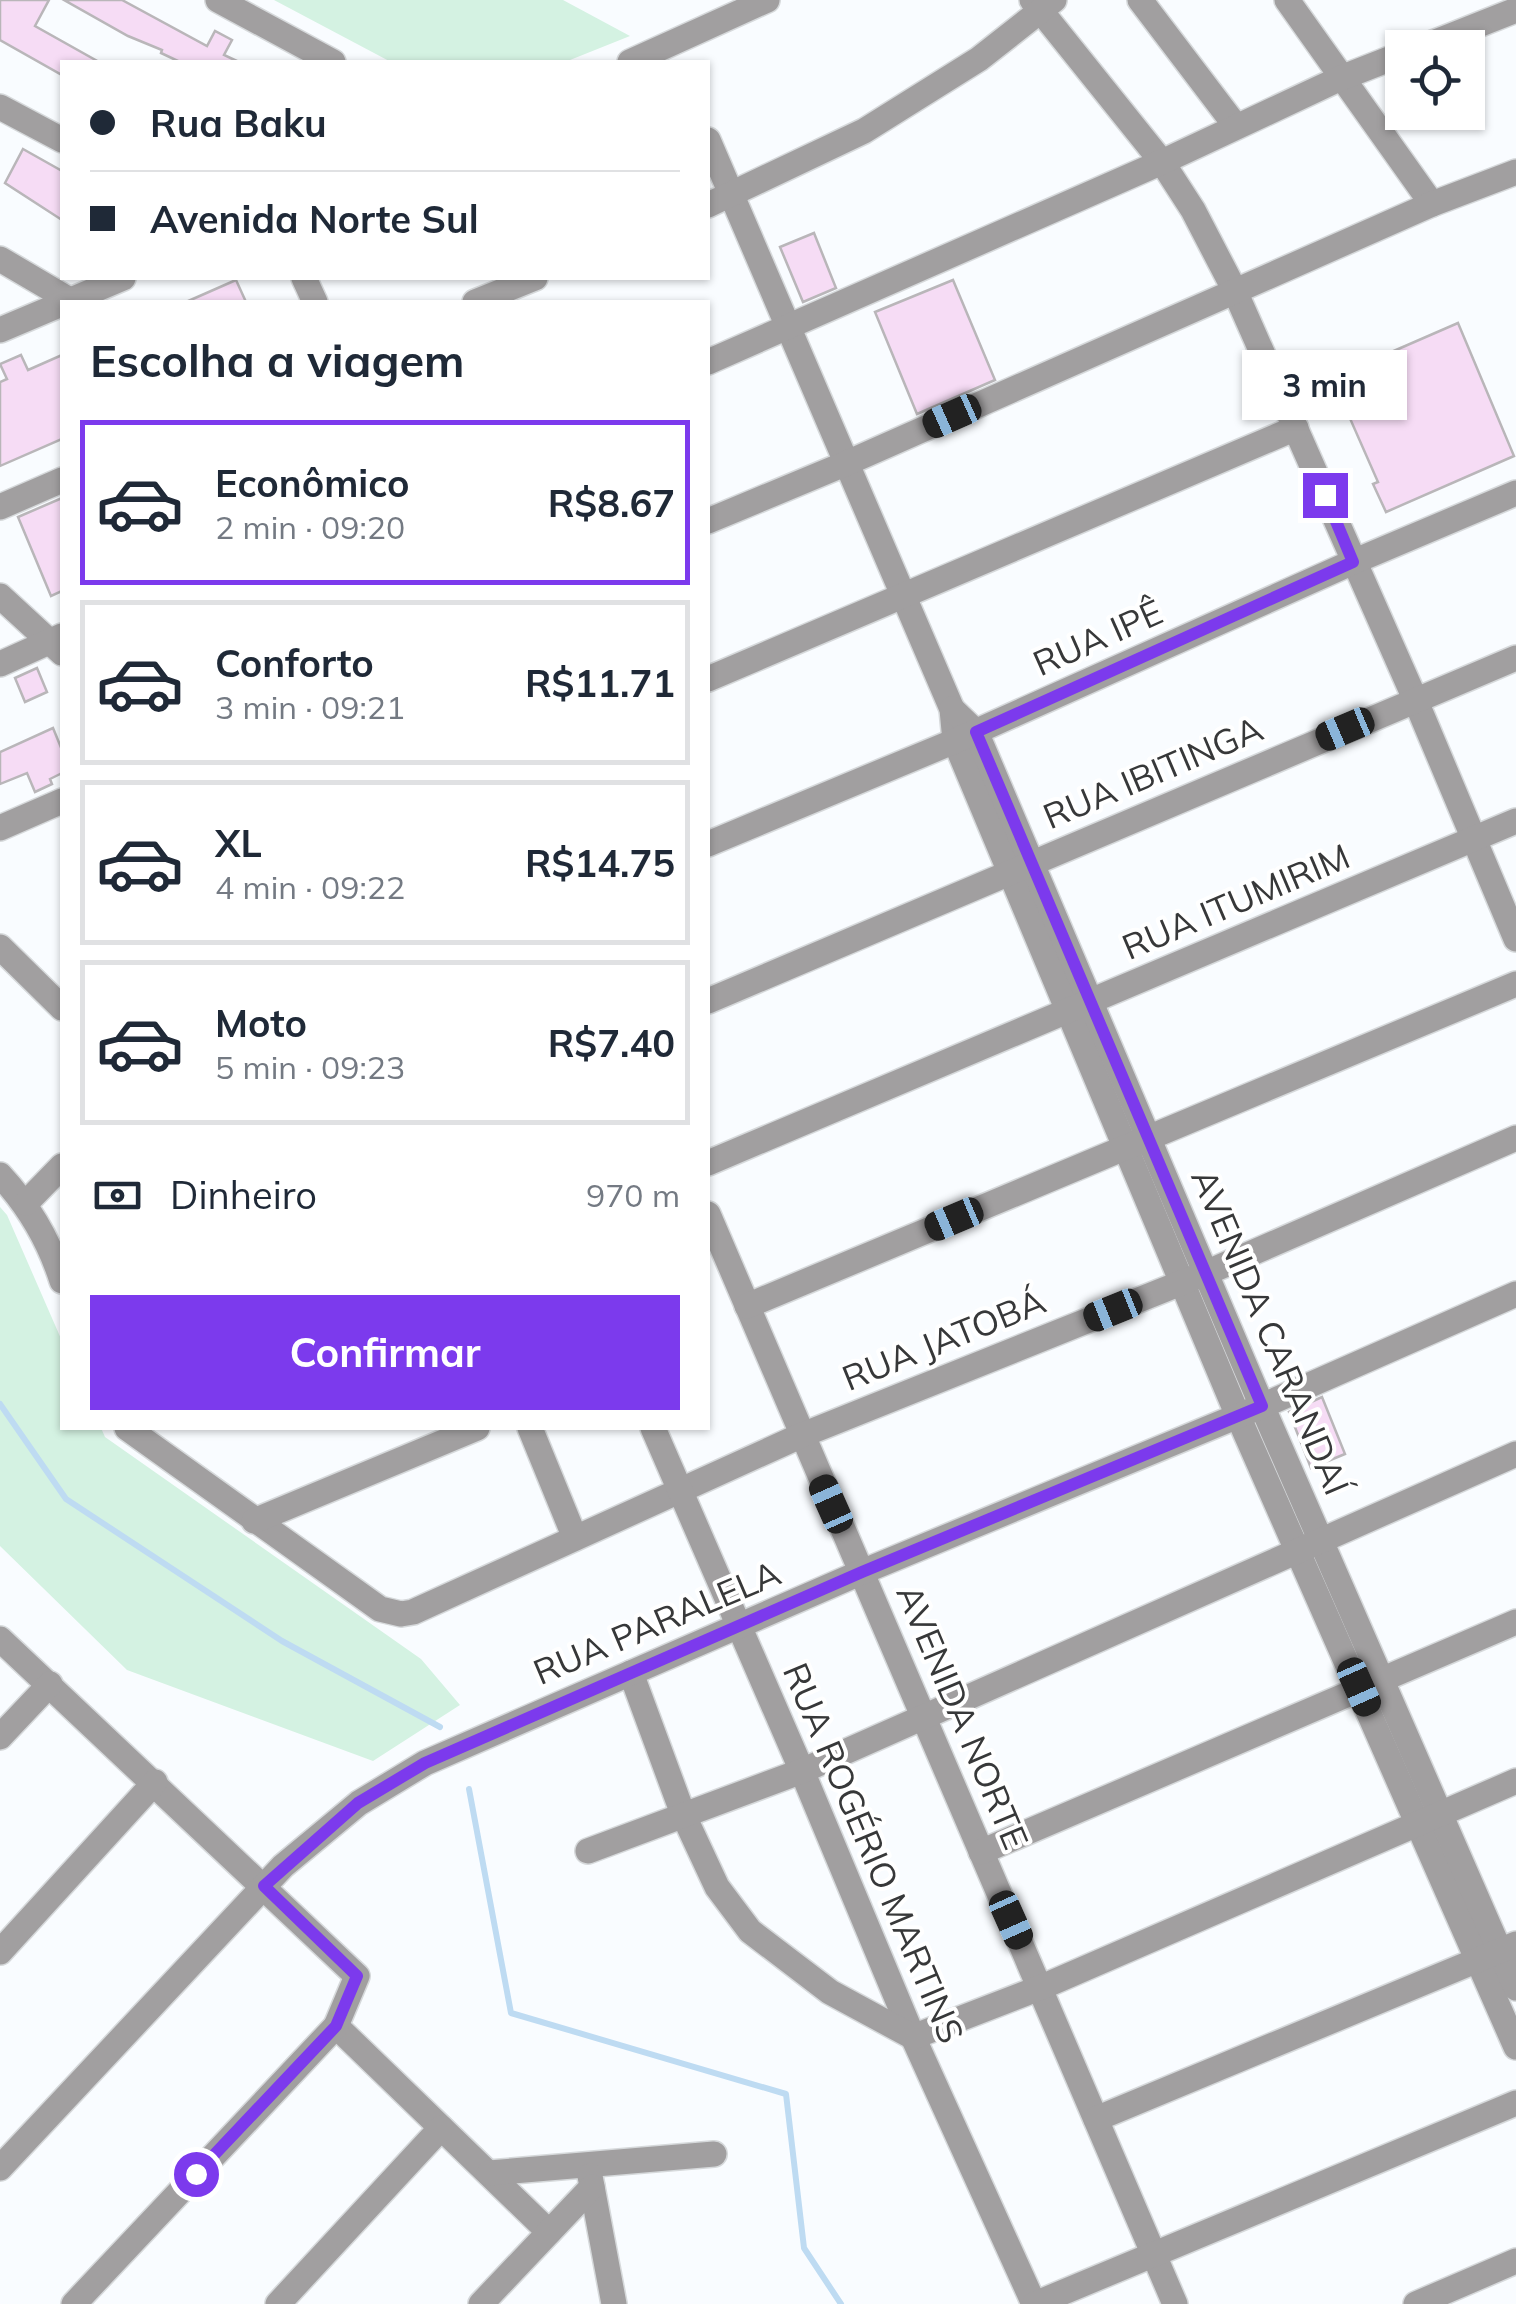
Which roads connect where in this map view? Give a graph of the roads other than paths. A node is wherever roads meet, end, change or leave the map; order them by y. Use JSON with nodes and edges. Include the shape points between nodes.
{"nodes":[{"id":1,"x":218,"y":0,"type":"edge"},
{"id":2,"x":767,"y":0,"type":"edge"},
{"id":3,"x":1140,"y":0,"type":"edge"},
{"id":4,"x":1286,"y":0,"type":"edge"},
{"id":5,"x":1042,"y":4,"type":"edge"},
{"id":6,"x":1516,"y":10,"type":"edge"},
{"id":7,"x":1465,"y":30,"type":"edge"},
{"id":8,"x":670,"y":54,"type":"edge"},
{"id":9,"x":329,"y":60,"type":"edge"},
{"id":10,"x":640,"y":60,"type":"edge"},
{"id":11,"x":1385,"y":61,"type":"edge"},
{"id":12,"x":1340,"y":78,"type":"junction"},
{"id":13,"x":0,"y":106,"type":"edge"},
{"id":14,"x":1235,"y":125,"type":"junction"},
{"id":15,"x":60,"y":139,"type":"edge"},
{"id":16,"x":710,"y":145,"type":"edge"},
{"id":17,"x":1162,"y":162,"type":"junction"},
{"id":18,"x":1516,"y":172,"type":"edge"},
{"id":19,"x":732,"y":195,"type":"junction"},
{"id":20,"x":710,"y":204,"type":"edge"},
{"id":21,"x":1432,"y":204,"type":"junction"},
{"id":22,"x":0,"y":259,"type":"edge"},
{"id":23,"x":118,"y":280,"type":"edge"},
{"id":24,"x":530,"y":280,"type":"edge"},
{"id":25,"x":1234,"y":289,"type":"junction"},
{"id":26,"x":68,"y":299,"type":"joint"},
{"id":27,"x":480,"y":300,"type":"edge"},
{"id":28,"x":60,"y":303,"type":"edge"},
{"id":29,"x":786,"y":328,"type":"junction"},
{"id":30,"x":0,"y":330,"type":"edge"},
{"id":31,"x":710,"y":361,"type":"edge"},
{"id":32,"x":1296,"y":428,"type":"junction"},
{"id":33,"x":846,"y":463,"type":"junction"},
{"id":34,"x":60,"y":481,"type":"edge"},
{"id":35,"x":1516,"y":493,"type":"edge"},
{"id":36,"x":0,"y":507,"type":"edge"},
{"id":37,"x":710,"y":519,"type":"edge"},
{"id":38,"x":1353,"y":562,"type":"junction"},
{"id":39,"x":901,"y":594,"type":"junction"},
{"id":40,"x":0,"y":596,"type":"edge"},
{"id":41,"x":58,"y":644,"type":"edge"},
{"id":42,"x":1516,"y":658,"type":"edge"},
{"id":43,"x":0,"y":664,"type":"edge"},
{"id":44,"x":710,"y":678,"type":"edge"},
{"id":45,"x":1415,"y":699,"type":"junction"},
{"id":46,"x":965,"y":736,"type":"junction"},
{"id":47,"x":59,"y":807,"type":"edge"},
{"id":48,"x":1516,"y":822,"type":"edge"},
{"id":49,"x":0,"y":828,"type":"edge"},
{"id":50,"x":1473,"y":840,"type":"junction"},
{"id":51,"x":710,"y":843,"type":"edge"},
{"id":52,"x":1020,"y":867,"type":"junction"},
{"id":53,"x":1516,"y":939,"type":"edge"},
{"id":54,"x":0,"y":947,"type":"edge"},
{"id":55,"x":1516,"y":984,"type":"edge"},
{"id":56,"x":710,"y":999,"type":"edge"},
{"id":57,"x":1092,"y":1000,"type":"junction"},
{"id":58,"x":60,"y":1006,"type":"edge"},
{"id":59,"x":1067,"y":1011,"type":"junction"},
{"id":60,"x":1516,"y":1138,"type":"edge"},
{"id":61,"x":1138,"y":1141,"type":"junction"},
{"id":62,"x":710,"y":1163,"type":"edge"},
{"id":63,"x":60,"y":1168,"type":"edge"},
{"id":64,"x":0,"y":1175,"type":"edge"},
{"id":65,"x":26,"y":1202,"type":"junction"},
{"id":66,"x":710,"y":1219,"type":"edge"},
{"id":67,"x":58,"y":1254,"type":"edge"},
{"id":68,"x":1194,"y":1278,"type":"junction"},
{"id":69,"x":1516,"y":1294,"type":"edge"},
{"id":70,"x":747,"y":1306,"type":"junction"},
{"id":71,"x":1250,"y":1411,"type":"junction"},
{"id":72,"x":134,"y":1430,"type":"edge"},
{"id":73,"x":472,"y":1430,"type":"edge"},
{"id":74,"x":531,"y":1430,"type":"edge"},
{"id":75,"x":654,"y":1430,"type":"edge"},
{"id":76,"x":800,"y":1436,"type":"junction"},
{"id":77,"x":1516,"y":1454,"type":"edge"},
{"id":78,"x":680,"y":1491,"type":"junction"},
{"id":79,"x":254,"y":1521,"type":"junction"},
{"id":80,"x":575,"y":1538,"type":"junction"},
{"id":81,"x":1309,"y":1544,"type":"junction"},
{"id":82,"x":862,"y":1572,"type":"junction"},
{"id":83,"x":1516,"y":1622,"type":"edge"},
{"id":84,"x":738,"y":1626,"type":"junction"},
{"id":85,"x":0,"y":1640,"type":"edge"},
{"id":86,"x":631,"y":1673,"type":"junction"},
{"id":87,"x":1371,"y":1682,"type":"junction"},
{"id":88,"x":50,"y":1684,"type":"junction"},
{"id":89,"x":922,"y":1717,"type":"junction"},
{"id":90,"x":0,"y":1737,"type":"edge"},
{"id":91,"x":802,"y":1771,"type":"junction"},
{"id":92,"x":1516,"y":1781,"type":"edge"},
{"id":93,"x":155,"y":1782,"type":"junction"},
{"id":94,"x":682,"y":1814,"type":"junction"},
{"id":95,"x":1430,"y":1817,"type":"junction"},
{"id":96,"x":588,"y":1851,"type":"dead end"},
{"id":97,"x":980,"y":1852,"type":"junction"},
{"id":98,"x":264,"y":1886,"type":"junction"},
{"id":99,"x":1498,"y":1951,"type":"edge"},
{"id":100,"x":0,"y":1952,"type":"edge"},
{"id":101,"x":1042,"y":1987,"type":"junction"},
{"id":102,"x":1516,"y":1988,"type":"edge"},
{"id":103,"x":336,"y":2026,"type":"junction"},
{"id":104,"x":912,"y":2038,"type":"junction"},
{"id":105,"x":1516,"y":2047,"type":"edge"},
{"id":106,"x":1516,"y":2103,"type":"edge"},
{"id":107,"x":1096,"y":2119,"type":"junction"},
{"id":108,"x":441,"y":2128,"type":"junction"},
{"id":109,"x":714,"y":2154,"type":"dead end"},
{"id":110,"x":0,"y":2168,"type":"edge"},
{"id":111,"x":489,"y":2174,"type":"junction"},
{"id":112,"x":590,"y":2176,"type":"junction"},
{"id":113,"x":549,"y":2232,"type":"junction"},
{"id":114,"x":1154,"y":2252,"type":"junction"},
{"id":115,"x":1516,"y":2261,"type":"edge"},
{"id":116,"x":74,"y":2304,"type":"edge"},
{"id":117,"x":278,"y":2304,"type":"edge"},
{"id":118,"x":481,"y":2304,"type":"edge"},
{"id":119,"x":614,"y":2304,"type":"edge"},
{"id":120,"x":1034,"y":2304,"type":"edge"},
{"id":121,"x":1175,"y":2304,"type":"edge"},
{"id":122,"x":1416,"y":2304,"type":"edge"}],
"edges":[{"from":1,"to":9,"type":"street"},
{"from":2,"to":8,"type":"street"},
{"from":3,"to":14,"type":"street"},
{"from":4,"to":12,"type":"street"},
{"from":5,"to":17,"type":"street"},
{"from":5,"to":19,"type":"street","via":[[980,60],[864,131]]},
{"from":6,"to":7,"type":"street"},
{"from":8,"to":10,"type":"street"},
{"from":11,"to":12,"type":"street"},
{"from":12,"to":14,"type":"street"},
{"from":12,"to":21,"type":"street"},
{"from":13,"to":15,"type":"street"},
{"from":14,"to":17,"type":"street"},
{"from":16,"to":19,"type":"street","name":"AVENIDA CARANDAÍ"},
{"from":17,"to":25,"type":"street"},
{"from":17,"to":29,"type":"street"},
{"from":18,"to":21,"type":"street"},
{"from":19,"to":20,"type":"street"},
{"from":19,"to":29,"type":"street","name":"AVENIDA CARANDAÍ"},
{"from":21,"to":25,"type":"street"},
{"from":22,"to":26,"type":"street"},
{"from":23,"to":26,"type":"street"},
{"from":24,"to":27,"type":"street"},
{"from":25,"to":32,"type":"street"},
{"from":25,"to":33,"type":"street"},
{"from":28,"to":30,"type":"street"},
{"from":29,"to":31,"type":"street"},
{"from":29,"to":33,"type":"street","name":"AVENIDA CARANDAÍ"},
{"from":32,"to":38,"type":"street"},
{"from":32,"to":39,"type":"street"},
{"from":33,"to":37,"type":"street"},
{"from":33,"to":39,"type":"street","name":"AVENIDA CARANDAÍ"},
{"from":34,"to":36,"type":"street"},
{"from":35,"to":38,"type":"street","name":"RUA IPÊ"},
{"from":38,"to":45,"type":"street"},
{"from":38,"to":46,"type":"street","name":"RUA IPÊ"},
{"from":39,"to":44,"type":"street"},
{"from":39,"to":46,"type":"street","name":"AVENIDA CARANDAÍ"},
{"from":40,"to":41,"type":"street"},
{"from":41,"to":43,"type":"street"},
{"from":42,"to":45,"type":"street","name":"RUA IBITINGA"},
{"from":45,"to":50,"type":"street"},
{"from":45,"to":52,"type":"street","name":"RUA IBITINGA"},
{"from":46,"to":51,"type":"street","name":"RUA IPÊ"},
{"from":46,"to":52,"type":"street","name":"AVENIDA CARANDAÍ"},
{"from":47,"to":49,"type":"street"},
{"from":48,"to":50,"type":"street","name":"RUA ITUMIRIM"},
{"from":50,"to":53,"type":"street"},
{"from":50,"to":57,"type":"street","name":"RUA ITUMIRIM"},
{"from":52,"to":56,"type":"street","name":"RUA IBITINGA"},
{"from":52,"to":57,"type":"street","name":"AVENIDA CARANDAÍ"},
{"from":52,"to":59,"type":"street","name":"AVENIDA CARANDAÍ"},
{"from":54,"to":58,"type":"street"},
{"from":55,"to":61,"type":"street"},
{"from":57,"to":59,"type":"street","name":"RUA ITUMIRIM"},
{"from":57,"to":61,"type":"street","name":"AVENIDA CARANDAÍ"},
{"from":59,"to":61,"type":"street","name":"AVENIDA CARANDAÍ"},
{"from":59,"to":62,"type":"street","name":"RUA ITUMIRIM"},
{"from":60,"to":68,"type":"street","name":"RUA JATOBÁ"},
{"from":61,"to":68,"type":"street","name":"AVENIDA CARANDAÍ"},
{"from":61,"to":70,"type":"street"},
{"from":63,"to":65,"type":"street"},
{"from":64,"to":65,"type":"street"},
{"from":65,"to":67,"type":"street"},
{"from":66,"to":70,"type":"street","name":"AVENIDA NORTE"},
{"from":68,"to":71,"type":"street","name":"AVENIDA CARANDAÍ"},
{"from":68,"to":76,"type":"street","name":"RUA JATOBÁ"},
{"from":69,"to":71,"type":"street","name":"RUA PARALELA"},
{"from":70,"to":76,"type":"street","name":"AVENIDA NORTE"},
{"from":71,"to":81,"type":"street","name":"AVENIDA CARANDAÍ"},
{"from":71,"to":82,"type":"street","name":"RUA PARALELA"},
{"from":72,"to":79,"type":"street"},
{"from":73,"to":79,"type":"street"},
{"from":74,"to":80,"type":"street"},
{"from":75,"to":78,"type":"street","name":"RUA ROGÉRIO MARTINS"},
{"from":76,"to":78,"type":"street","name":"RUA JATOBÁ"},
{"from":76,"to":82,"type":"street","name":"AVENIDA NORTE"},
{"from":77,"to":81,"type":"street"},
{"from":78,"to":80,"type":"street","name":"RUA JATOBÁ"},
{"from":78,"to":84,"type":"street","name":"RUA ROGÉRIO MARTINS"},
{"from":79,"to":80,"type":"street","name":"RUA JATOBÁ","via":[[380,1609],[401,1614]]},
{"from":81,"to":87,"type":"street","name":"AVENIDA CARANDAÍ"},
{"from":81,"to":89,"type":"street"},
{"from":82,"to":84,"type":"street","name":"RUA PARALELA"},
{"from":82,"to":89,"type":"street","name":"AVENIDA NORTE"},
{"from":83,"to":87,"type":"street"},
{"from":84,"to":86,"type":"street","name":"RUA PARALELA"},
{"from":84,"to":91,"type":"street","name":"RUA ROGÉRIO MARTINS"},
{"from":85,"to":88,"type":"street"},
{"from":86,"to":94,"type":"street"},
{"from":86,"to":98,"type":"street","name":"RUA PARALELA","via":[[425,1763],[358,1803]]},
{"from":87,"to":95,"type":"street","name":"AVENIDA CARANDAÍ"},
{"from":87,"to":97,"type":"street"},
{"from":88,"to":90,"type":"street"},
{"from":88,"to":93,"type":"street"},
{"from":89,"to":91,"type":"street"},
{"from":89,"to":97,"type":"street","name":"AVENIDA NORTE"},
{"from":91,"to":94,"type":"street"},
{"from":91,"to":104,"type":"street","name":"RUA ROGÉRIO MARTINS"},
{"from":92,"to":95,"type":"street"},
{"from":93,"to":98,"type":"street"},
{"from":93,"to":100,"type":"street"},
{"from":94,"to":96,"type":"street"},
{"from":94,"to":104,"type":"street","via":[[718,1887],[750,1930],[830,1992]]},
{"from":95,"to":99,"type":"street","name":"AVENIDA CARANDAÍ"},
{"from":95,"to":101,"type":"street"},
{"from":97,"to":101,"type":"street","name":"AVENIDA NORTE"},
{"from":98,"to":103,"type":"street","via":[[357,1976]]},
{"from":98,"to":110,"type":"street","name":"RUA PARALELA"},
{"from":99,"to":102,"type":"street","name":"AVENIDA CARANDAÍ"},
{"from":99,"to":105,"type":"street","name":"AVENIDA CARANDAÍ"},
{"from":99,"to":107,"type":"street"},
{"from":101,"to":104,"type":"street"},
{"from":101,"to":107,"type":"street","name":"AVENIDA NORTE"},
{"from":103,"to":108,"type":"street"},
{"from":103,"to":116,"type":"street"},
{"from":104,"to":120,"type":"street","name":"RUA ROGÉRIO MARTINS"},
{"from":106,"to":114,"type":"street"},
{"from":107,"to":114,"type":"street","name":"AVENIDA NORTE"},
{"from":108,"to":111,"type":"street"},
{"from":108,"to":117,"type":"street"},
{"from":109,"to":112,"type":"street"},
{"from":111,"to":112,"type":"street"},
{"from":111,"to":113,"type":"street"},
{"from":112,"to":113,"type":"street"},
{"from":112,"to":119,"type":"street"},
{"from":113,"to":118,"type":"street"},
{"from":114,"to":120,"type":"street"},
{"from":114,"to":121,"type":"street","name":"AVENIDA NORTE"},
{"from":115,"to":122,"type":"street"}]}
